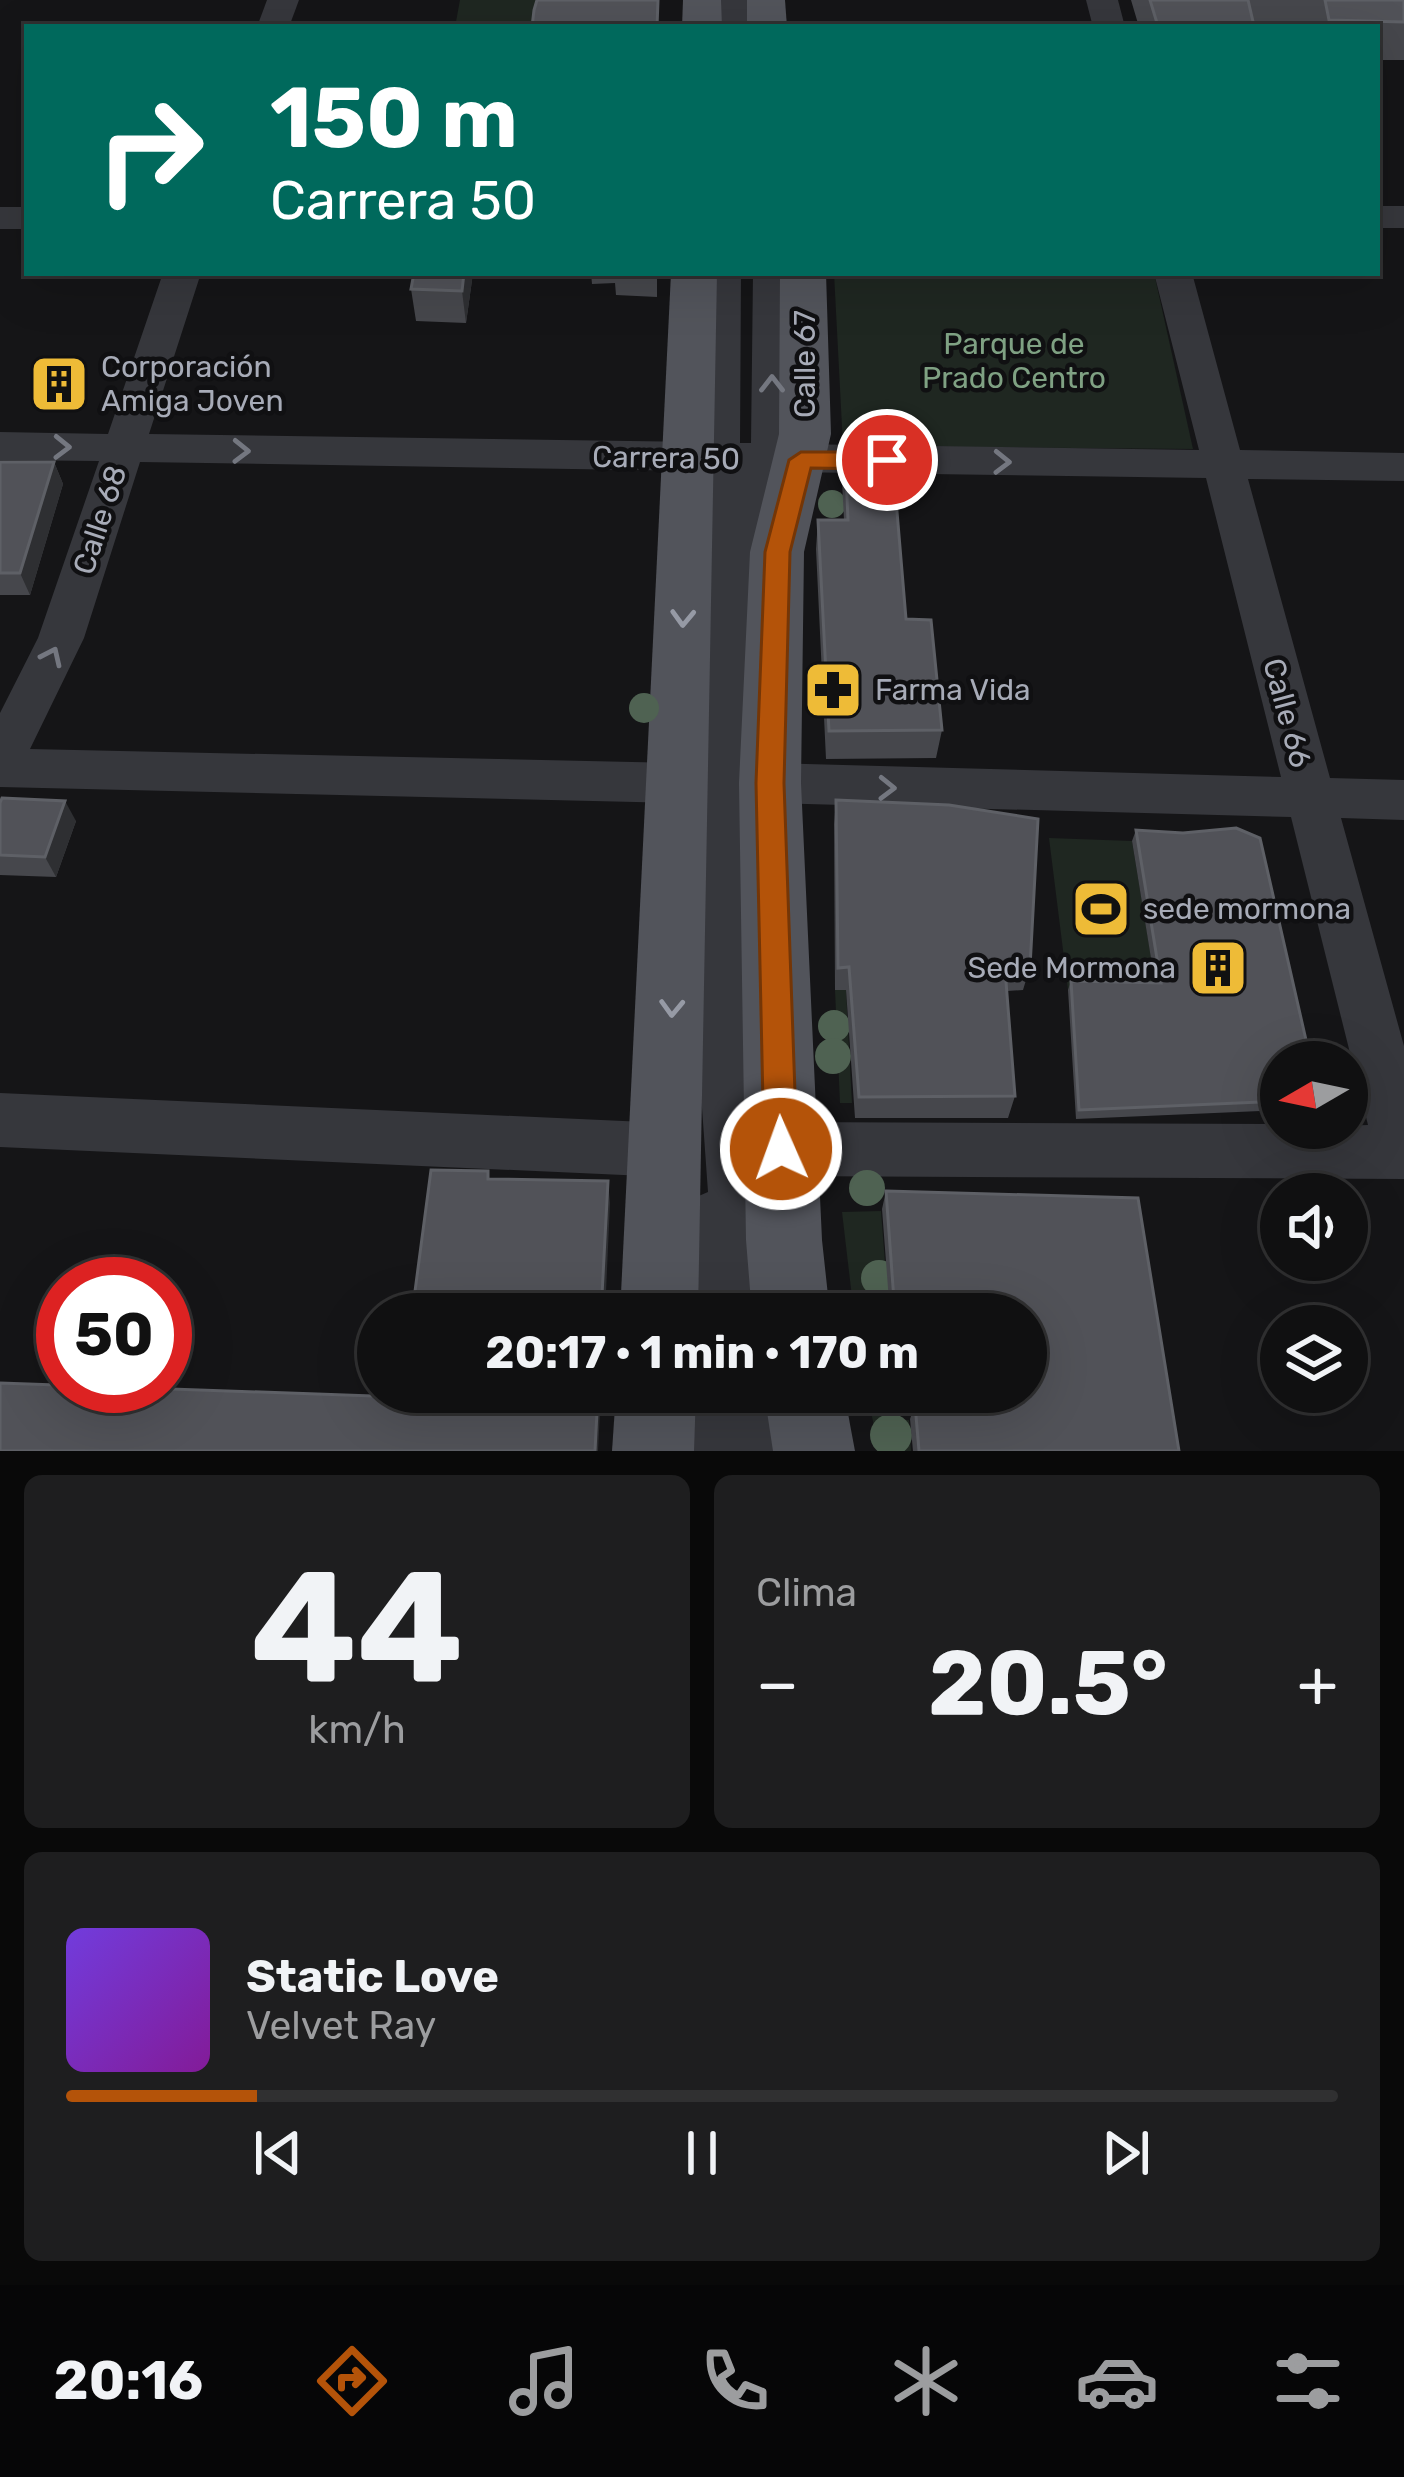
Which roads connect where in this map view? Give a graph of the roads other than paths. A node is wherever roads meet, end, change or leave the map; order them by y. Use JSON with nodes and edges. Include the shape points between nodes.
{"nodes":[{"id":1,"x":181,"y":276,"type":"edge"},
{"id":2,"x":694,"y":276,"type":"edge"},
{"id":3,"x":722,"y":276,"type":"edge"},
{"id":4,"x":772,"y":276,"type":"edge"},
{"id":5,"x":803,"y":276,"type":"edge"},
{"id":6,"x":1173,"y":276,"type":"edge"},
{"id":7,"x":0,"y":446,"type":"edge"},
{"id":8,"x":124,"y":448,"type":"junction"},
{"id":9,"x":704,"y":459,"type":"junction"},
{"id":10,"x":784,"y":460,"type":"junction"},
{"id":11,"x":1222,"y":465,"type":"junction"},
{"id":12,"x":1404,"y":467,"type":"edge"},
{"id":13,"x":729,"y":664,"type":"junction"},
{"id":14,"x":5,"y":742,"type":"edge"},
{"id":15,"x":678,"y":783,"type":"junction"},
{"id":16,"x":770,"y":783,"type":"junction"},
{"id":17,"x":1309,"y":798,"type":"junction"},
{"id":18,"x":1404,"y":800,"type":"edge"},
{"id":19,"x":728,"y":1094,"type":"junction"},
{"id":20,"x":0,"y":1120,"type":"edge"},
{"id":21,"x":781,"y":1149,"type":"junction"},
{"id":22,"x":668,"y":1150,"type":"junction"},
{"id":23,"x":1404,"y":1152,"type":"edge"},
{"id":24,"x":660,"y":1293,"type":"edge"},
{"id":25,"x":711,"y":1293,"type":"edge"},
{"id":26,"x":747,"y":1293,"type":"edge"},
{"id":27,"x":790,"y":1293,"type":"edge"},
{"id":28,"x":655,"y":1413,"type":"edge"},
{"id":29,"x":710,"y":1413,"type":"edge"},
{"id":30,"x":764,"y":1413,"type":"edge"},
{"id":31,"x":808,"y":1413,"type":"edge"},
{"id":32,"x":652,"y":1451,"type":"edge"},
{"id":33,"x":709,"y":1451,"type":"edge"},
{"id":34,"x":770,"y":1451,"type":"edge"},
{"id":35,"x":814,"y":1451,"type":"edge"}],
"edges":[{"from":1,"to":8,"type":"street","name":"Calle 68"},
{"from":2,"to":9,"type":"main road"},
{"from":3,"to":9,"type":"street"},
{"from":10,"to":4,"type":"street","one_way":true,"via":[[772,434]]},
{"from":5,"to":10,"type":"main road","name":"Calle 67","via":[[807,400]]},
{"from":6,"to":11,"type":"street","name":"Calle 66"},
{"from":7,"to":8,"type":"street","name":"Carrera 50","one_way":true},
{"from":8,"to":9,"type":"street","name":"Carrera 50","one_way":true},
{"from":14,"to":8,"type":"street","name":"Calle 68","one_way":true,"via":[[61,638]]},
{"from":9,"to":10,"type":"street","name":"Carrera 50"},
{"from":9,"to":13,"type":"street"},
{"from":9,"to":15,"type":"main road","one_way":true},
{"from":10,"to":11,"type":"street","name":"Carrera 50","one_way":true},
{"from":10,"to":13,"type":"street"},
{"from":10,"to":16,"type":"main road","name":"Calle 67"},
{"from":11,"to":12,"type":"street","name":"Carrera 50"},
{"from":11,"to":17,"type":"street","name":"Calle 66"},
{"from":13,"to":19,"type":"street"},
{"from":14,"to":15,"type":"street"},
{"from":15,"to":22,"type":"main road","one_way":true},
{"from":16,"to":17,"type":"street","one_way":true},
{"from":16,"to":21,"type":"main road","name":"Calle 67"},
{"from":17,"to":18,"type":"street"},
{"from":17,"to":23,"type":"street","name":"Calle 66"},
{"from":19,"to":25,"type":"street"},
{"from":19,"to":26,"type":"street"},
{"from":20,"to":22,"type":"street"},
{"from":21,"to":23,"type":"street"},
{"from":21,"to":27,"type":"main road","name":"Calle 67"},
{"from":22,"to":24,"type":"main road"},
{"from":28,"to":32,"type":"main road"},
{"from":29,"to":33,"type":"street"},
{"from":30,"to":34,"type":"street"},
{"from":31,"to":35,"type":"main road"}]}
